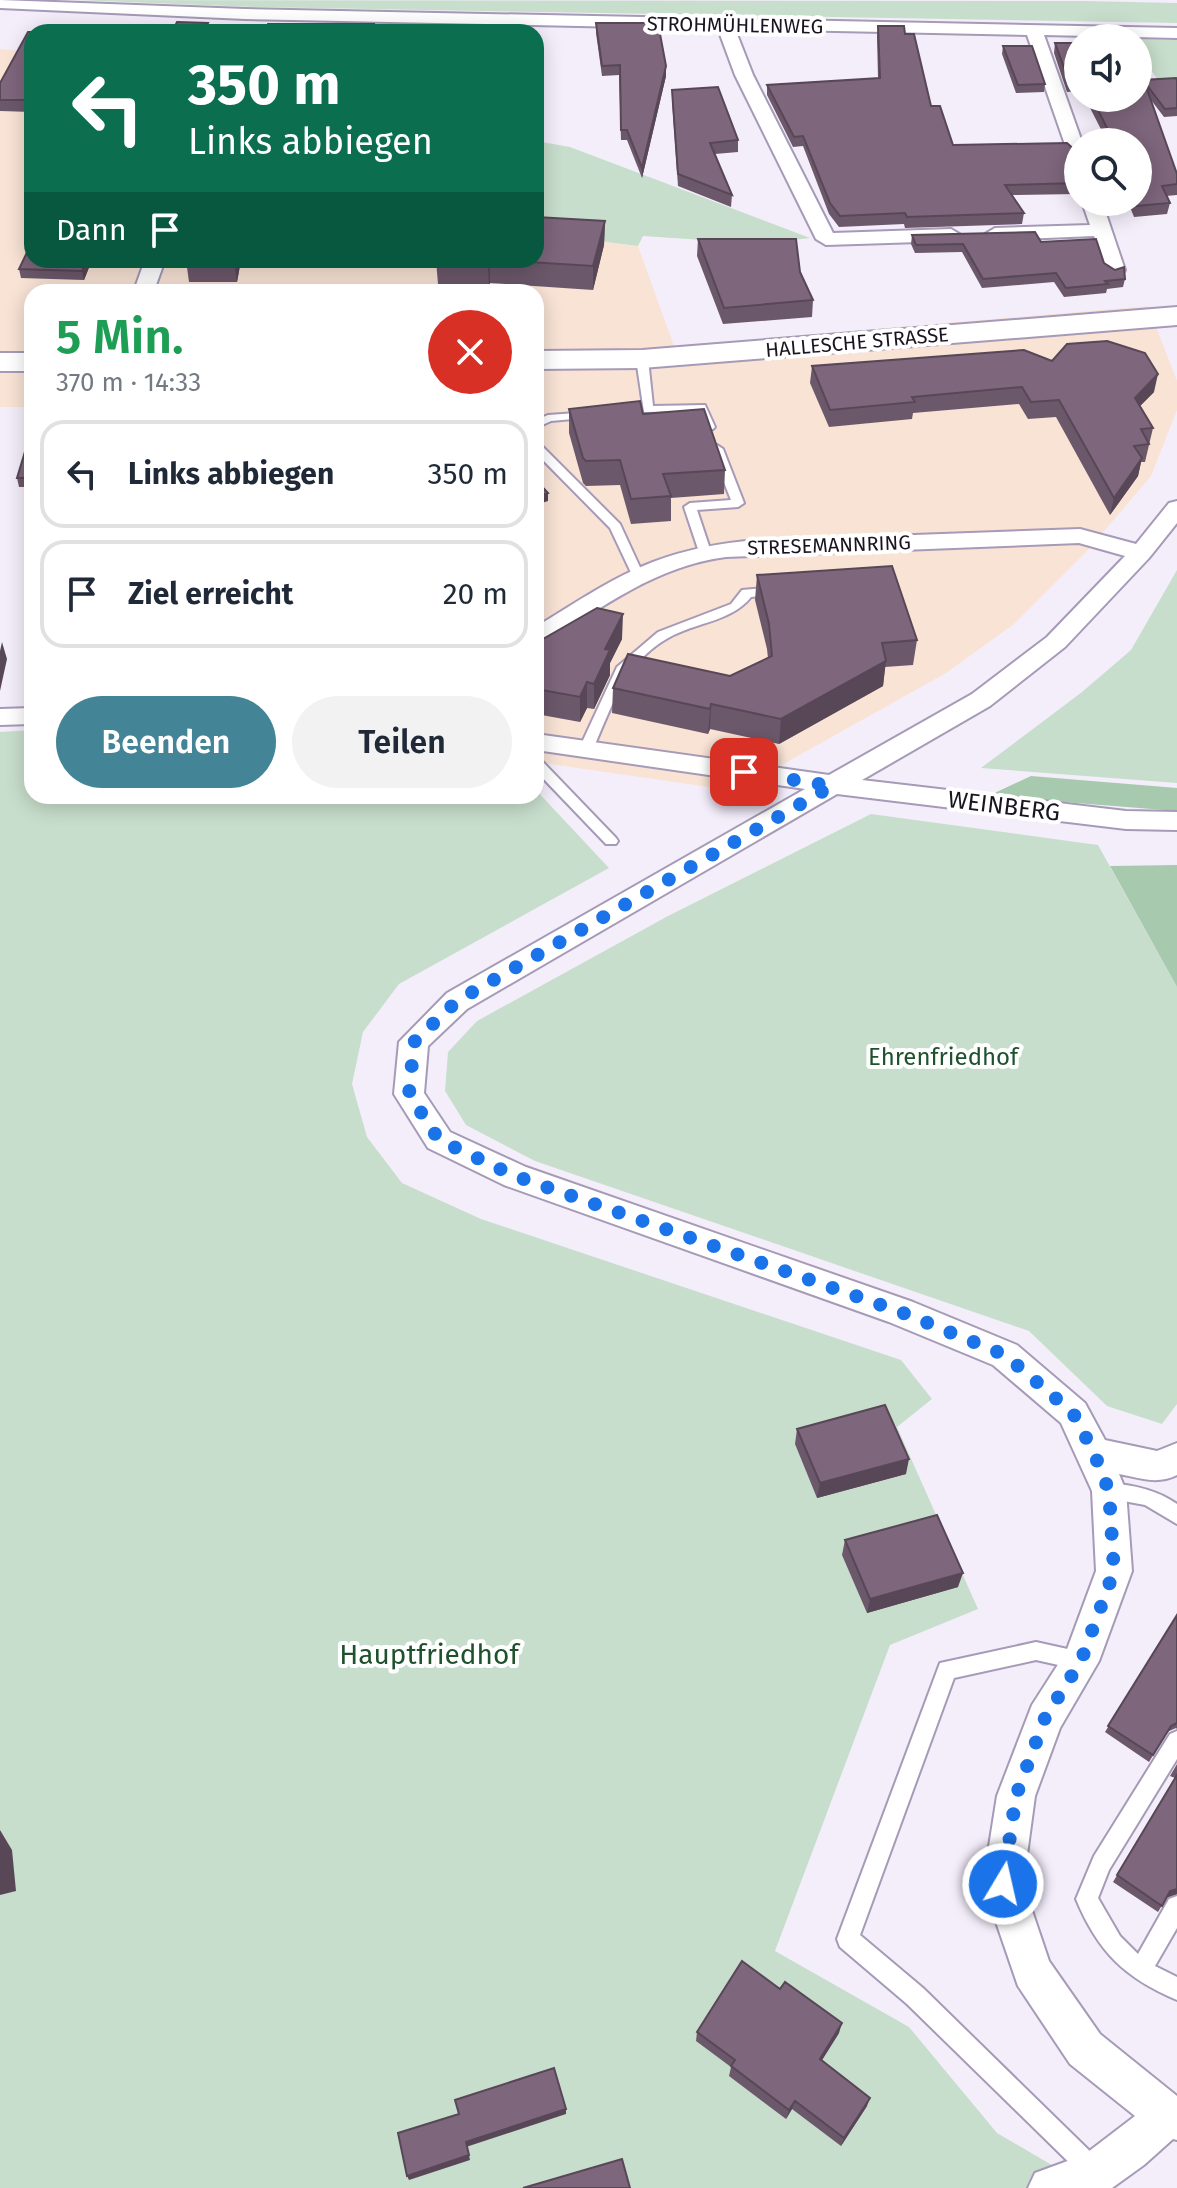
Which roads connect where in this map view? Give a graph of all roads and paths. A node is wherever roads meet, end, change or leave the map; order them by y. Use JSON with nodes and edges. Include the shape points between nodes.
{"nodes":[{"id":1,"x":0,"y":3,"type":"edge"},
{"id":2,"x":245,"y":14,"type":"junction"},
{"id":3,"x":241,"y":24,"type":"edge"},
{"id":4,"x":725,"y":26,"type":"junction"},
{"id":5,"x":1034,"y":31,"type":"junction"},
{"id":6,"x":1177,"y":33,"type":"edge"},
{"id":7,"x":1068,"y":128,"type":"edge"},
{"id":8,"x":1096,"y":216,"type":"edge"},
{"id":9,"x":1101,"y":230,"type":"junction"},
{"id":10,"x":1115,"y":270,"type":"edge"},
{"id":11,"x":1177,"y":316,"type":"edge"},
{"id":12,"x":642,"y":359,"type":"junction"},
{"id":13,"x":544,"y":360,"type":"edge"},
{"id":14,"x":0,"y":362,"type":"edge"},
{"id":15,"x":24,"y":362,"type":"edge"},
{"id":16,"x":648,"y":410,"type":"junction"},
{"id":17,"x":634,"y":412,"type":"edge"},
{"id":18,"x":605,"y":414,"type":"edge"},
{"id":19,"x":544,"y":420,"type":"edge"},
{"id":20,"x":544,"y":454,"type":"edge"},
{"id":21,"x":1177,"y":508,"type":"edge"},
{"id":22,"x":705,"y":552,"type":"junction"},
{"id":23,"x":1141,"y":553,"type":"junction"},
{"id":24,"x":638,"y":576,"type":"junction"},
{"id":25,"x":794,"y":591,"type":"edge"},
{"id":26,"x":544,"y":633,"type":"edge"},
{"id":27,"x":24,"y":716,"type":"edge"},
{"id":28,"x":0,"y":717,"type":"edge"},
{"id":29,"x":544,"y":743,"type":"edge"},
{"id":30,"x":586,"y":749,"type":"junction"},
{"id":31,"x":544,"y":771,"type":"edge"},
{"id":32,"x":832,"y":786,"type":"junction"},
{"id":33,"x":1177,"y":821,"type":"edge"},
{"id":34,"x":611,"y":841,"type":"dead end"},
{"id":35,"x":1094,"y":1453,"type":"junction"},
{"id":36,"x":1168,"y":1462,"type":"edge"},
{"id":37,"x":1109,"y":1491,"type":"junction"},
{"id":38,"x":1177,"y":1516,"type":"edge"},
{"id":39,"x":1081,"y":1661,"type":"junction"},
{"id":40,"x":1177,"y":1741,"type":"edge"},
{"id":41,"x":1177,"y":1907,"type":"edge"},
{"id":42,"x":1140,"y":1971,"type":"junction"},
{"id":43,"x":1177,"y":1989,"type":"edge"},
{"id":44,"x":1172,"y":2117,"type":"edge"},
{"id":45,"x":1096,"y":2173,"type":"junction"},
{"id":46,"x":1050,"y":2188,"type":"edge"}],
"edges":[{"from":1,"to":2,"type":"street","name":"STROHMÜHLENWEG"},
{"from":2,"to":3,"type":"street"},
{"from":2,"to":4,"type":"street","name":"STROHMÜHLENWEG"},
{"from":4,"to":5,"type":"street","name":"STROHMÜHLENWEG"},
{"from":4,"to":9,"type":"street","via":[[826,239]]},
{"from":5,"to":6,"type":"street","name":"STROHMÜHLENWEG"},
{"from":5,"to":7,"type":"street"},
{"from":8,"to":9,"type":"street"},
{"from":9,"to":10,"type":"street"},
{"from":11,"to":12,"type":"main road","name":"HALLESCHE STRASSE"},
{"from":12,"to":13,"type":"main road","name":"HALLESCHE STRASSE"},
{"from":12,"to":16,"type":"lane"},
{"from":14,"to":15,"type":"main road"},
{"from":16,"to":17,"type":"lane"},
{"from":16,"to":22,"type":"lane","via":[[701,407],[738,503],[690,507]]},
{"from":18,"to":19,"type":"lane"},
{"from":20,"to":24,"type":"lane","via":[[616,527]]},
{"from":21,"to":23,"type":"street"},
{"from":22,"to":23,"type":"street","name":"STRESEMANNRING","via":[[1080,536]]},
{"from":22,"to":24,"type":"street","name":"STRESEMANNRING"},
{"from":23,"to":32,"type":"street","via":[[1056,642],[981,700]]},
{"from":24,"to":26,"type":"street","name":"STRESEMANNRING"},
{"from":25,"to":30,"type":"lane","via":[[747,593],[736,607],[663,635],[622,670]]},
{"from":27,"to":28,"type":"street"},
{"from":29,"to":30,"type":"street","name":"WEINBERG"},
{"from":30,"to":32,"type":"street","name":"WEINBERG"},
{"from":31,"to":34,"type":"lane"},
{"from":32,"to":33,"type":"street","name":"WEINBERG","via":[[1126,820]]},
{"from":32,"to":35,"type":"street","via":[[457,1001],[414,1042],[409,1094],[439,1140],[515,1176],[901,1312],[1005,1355],[1073,1413]]},
{"from":35,"to":36,"type":"street"},
{"from":35,"to":37,"type":"street"},
{"from":37,"to":38,"type":"lane","via":[[1138,1494]]},
{"from":37,"to":39,"type":"street","via":[[1114,1571]]},
{"from":39,"to":44,"type":"street","via":[[1045,1718],[1016,1796],[1003,1884],[1032,1972],[1085,2049]]},
{"from":39,"to":45,"type":"lane","via":[[1036,1651],[947,1670],[848,1939],[915,1996]]},
{"from":40,"to":42,"type":"lane","via":[[1101,1863],[1087,1899],[1105,1938]]},
{"from":41,"to":42,"type":"lane"},
{"from":42,"to":43,"type":"lane"},
{"from":44,"to":45,"type":"street"},
{"from":45,"to":46,"type":"street"}]}
